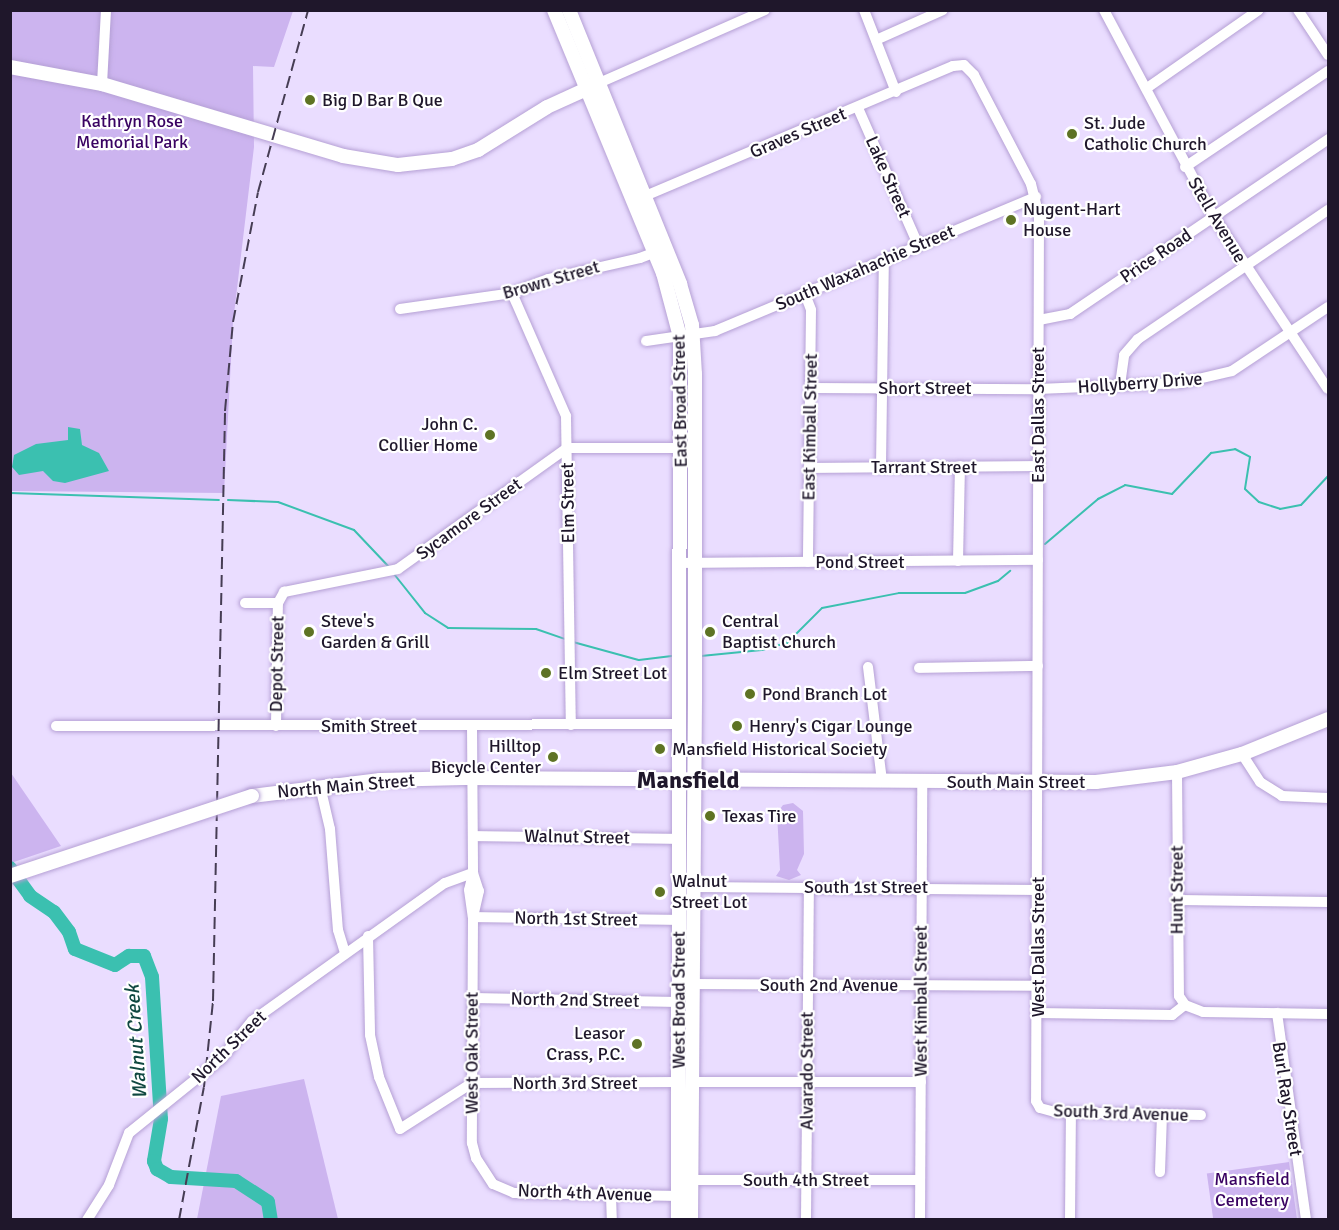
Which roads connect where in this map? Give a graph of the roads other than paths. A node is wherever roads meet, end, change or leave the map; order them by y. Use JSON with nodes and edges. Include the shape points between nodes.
{"nodes":[{"id":1,"x":106,"y":10,"type":"edge"},
{"id":2,"x":554,"y":10,"type":"edge"},
{"id":3,"x":569,"y":10,"type":"edge"},
{"id":4,"x":765,"y":10,"type":"edge"},
{"id":5,"x":864,"y":10,"type":"edge"},
{"id":6,"x":943,"y":10,"type":"edge"},
{"id":7,"x":1104,"y":10,"type":"edge"},
{"id":8,"x":1259,"y":10,"type":"edge"},
{"id":9,"x":1298,"y":10,"type":"edge"},
{"id":10,"x":876,"y":40,"type":"junction"},
{"id":11,"x":1329,"y":55,"type":"edge"},
{"id":12,"x":964,"y":65,"type":"joint"},
{"id":13,"x":10,"y":68,"type":"edge"},
{"id":14,"x":1329,"y":71,"type":"edge"},
{"id":15,"x":598,"y":83,"type":"junction"},
{"id":16,"x":102,"y":84,"type":"junction"},
{"id":17,"x":1147,"y":88,"type":"junction"},
{"id":18,"x":585,"y":89,"type":"junction"},
{"id":19,"x":896,"y":92,"type":"junction"},
{"id":20,"x":858,"y":108,"type":"junction"},
{"id":21,"x":1329,"y":139,"type":"edge"},
{"id":22,"x":1185,"y":167,"type":"junction"},
{"id":23,"x":1036,"y":197,"type":"junction"},
{"id":24,"x":639,"y":199,"type":"junction"},
{"id":25,"x":1329,"y":210,"type":"edge"},
{"id":26,"x":1214,"y":217,"type":"junction"},
{"id":27,"x":918,"y":246,"type":"junction"},
{"id":28,"x":660,"y":250,"type":"junction"},
{"id":29,"x":884,"y":260,"type":"junction"},
{"id":30,"x":1244,"y":267,"type":"junction"},
{"id":31,"x":512,"y":293,"type":"junction"},
{"id":32,"x":805,"y":294,"type":"junction"},
{"id":33,"x":1329,"y":308,"type":"edge"},
{"id":34,"x":400,"y":309,"type":"dead end"},
{"id":35,"x":1039,"y":320,"type":"junction"},
{"id":36,"x":1290,"y":334,"type":"junction"},
{"id":37,"x":686,"y":336,"type":"junction"},
{"id":38,"x":646,"y":341,"type":"dead end"},
{"id":39,"x":1120,"y":385,"type":"junction"},
{"id":40,"x":811,"y":388,"type":"junction"},
{"id":41,"x":885,"y":388,"type":"junction"},
{"id":42,"x":1038,"y":389,"type":"junction"},
{"id":43,"x":1329,"y":389,"type":"edge"},
{"id":44,"x":567,"y":448,"type":"junction"},
{"id":45,"x":688,"y":448,"type":"junction"},
{"id":46,"x":881,"y":466,"type":"junction"},
{"id":47,"x":960,"y":466,"type":"junction"},
{"id":48,"x":1038,"y":466,"type":"junction"},
{"id":49,"x":810,"y":468,"type":"junction"},
{"id":50,"x":1038,"y":560,"type":"junction"},
{"id":51,"x":958,"y":561,"type":"junction"},
{"id":52,"x":808,"y":562,"type":"junction"},
{"id":53,"x":688,"y":563,"type":"junction"},
{"id":54,"x":245,"y":603,"type":"dead end"},
{"id":55,"x":278,"y":603,"type":"junction"},
{"id":56,"x":1038,"y":666,"type":"junction"},
{"id":57,"x":868,"y":667,"type":"dead end"},
{"id":58,"x":919,"y":668,"type":"dead end"},
{"id":59,"x":688,"y":684,"type":"junction"},
{"id":60,"x":1329,"y":719,"type":"edge"},
{"id":61,"x":681,"y":724,"type":"junction"},
{"id":62,"x":472,"y":725,"type":"junction"},
{"id":63,"x":572,"y":725,"type":"junction"},
{"id":64,"x":56,"y":726,"type":"dead end"},
{"id":65,"x":276,"y":726,"type":"junction"},
{"id":66,"x":1242,"y":754,"type":"junction"},
{"id":67,"x":1177,"y":772,"type":"junction"},
{"id":68,"x":473,"y":778,"type":"junction"},
{"id":69,"x":688,"y":780,"type":"junction"},
{"id":70,"x":882,"y":781,"type":"junction"},
{"id":71,"x":922,"y":782,"type":"junction"},
{"id":72,"x":1038,"y":784,"type":"junction"},
{"id":73,"x":320,"y":786,"type":"junction"},
{"id":74,"x":1329,"y":798,"type":"edge"},
{"id":75,"x":473,"y":836,"type":"junction"},
{"id":76,"x":681,"y":839,"type":"junction"},
{"id":77,"x":473,"y":873,"type":"junction"},
{"id":78,"x":10,"y":876,"type":"edge"},
{"id":79,"x":922,"y":886,"type":"junction"},
{"id":80,"x":687,"y":887,"type":"junction"},
{"id":81,"x":809,"y":887,"type":"junction"},
{"id":82,"x":1039,"y":890,"type":"junction"},
{"id":83,"x":1177,"y":900,"type":"junction"},
{"id":84,"x":1329,"y":902,"type":"edge"},
{"id":85,"x":473,"y":917,"type":"junction"},
{"id":86,"x":679,"y":920,"type":"junction"},
{"id":87,"x":368,"y":936,"type":"junction"},
{"id":88,"x":345,"y":953,"type":"junction"},
{"id":89,"x":693,"y":984,"type":"junction"},
{"id":90,"x":808,"y":984,"type":"junction"},
{"id":91,"x":921,"y":986,"type":"junction"},
{"id":92,"x":1038,"y":986,"type":"junction"},
{"id":93,"x":472,"y":998,"type":"junction"},
{"id":94,"x":678,"y":1002,"type":"junction"},
{"id":95,"x":1185,"y":1005,"type":"junction"},
{"id":96,"x":1038,"y":1013,"type":"junction"},
{"id":97,"x":1277,"y":1013,"type":"junction"},
{"id":98,"x":1329,"y":1014,"type":"edge"},
{"id":99,"x":685,"y":1082,"type":"junction"},
{"id":100,"x":807,"y":1082,"type":"junction"},
{"id":101,"x":921,"y":1082,"type":"junction"},
{"id":102,"x":472,"y":1083,"type":"junction"},
{"id":103,"x":1040,"y":1108,"type":"joint"},
{"id":104,"x":1071,"y":1112,"type":"junction"},
{"id":105,"x":1162,"y":1115,"type":"junction"},
{"id":106,"x":1201,"y":1115,"type":"dead end"},
{"id":107,"x":1160,"y":1172,"type":"dead end"},
{"id":108,"x":691,"y":1180,"type":"junction"},
{"id":109,"x":806,"y":1180,"type":"junction"},
{"id":110,"x":920,"y":1180,"type":"junction"},
{"id":111,"x":493,"y":1184,"type":"joint"},
{"id":112,"x":611,"y":1196,"type":"junction"},
{"id":113,"x":685,"y":1196,"type":"junction"},
{"id":114,"x":87,"y":1220,"type":"edge"},
{"id":115,"x":612,"y":1220,"type":"edge"},
{"id":116,"x":678,"y":1220,"type":"edge"},
{"id":117,"x":691,"y":1220,"type":"edge"},
{"id":118,"x":806,"y":1220,"type":"edge"},
{"id":119,"x":920,"y":1220,"type":"edge"},
{"id":120,"x":1070,"y":1220,"type":"edge"},
{"id":121,"x":1306,"y":1220,"type":"edge"}],
"edges":[{"from":1,"to":16,"type":"street"},
{"from":2,"to":18,"type":"main road","name":"East Broad Street"},
{"from":3,"to":15,"type":"main road","name":"East Broad Street"},
{"from":4,"to":15,"type":"street"},
{"from":5,"to":10,"type":"street"},
{"from":6,"to":10,"type":"street"},
{"from":7,"to":17,"type":"street","name":"Stell Avenue"},
{"from":8,"to":17,"type":"street"},
{"from":9,"to":11,"type":"street"},
{"from":10,"to":19,"type":"street"},
{"from":12,"to":19,"type":"street","name":"Graves Street"},
{"from":12,"to":23,"type":"street","name":"East Dallas Street","via":[[974,75]]},
{"from":13,"to":16,"type":"main road"},
{"from":14,"to":22,"type":"street"},
{"from":15,"to":18,"type":"main road"},
{"from":15,"to":24,"type":"main road","name":"East Broad Street"},
{"from":16,"to":18,"type":"main road","via":[[343,156],[398,165],[452,159],[478,150]]},
{"from":17,"to":22,"type":"street","name":"Stell Avenue"},
{"from":18,"to":24,"type":"main road","name":"East Broad Street"},
{"from":19,"to":20,"type":"street","name":"Graves Street"},
{"from":20,"to":24,"type":"street","name":"Graves Street"},
{"from":20,"to":27,"type":"street","name":"Lake Street"},
{"from":21,"to":26,"type":"street","name":"Price Road"},
{"from":22,"to":26,"type":"street","name":"Stell Avenue"},
{"from":23,"to":27,"type":"street","name":"South Waxahachie Street"},
{"from":23,"to":35,"type":"street","name":"East Dallas Street"},
{"from":24,"to":28,"type":"main road","name":"East Broad Street"},
{"from":25,"to":30,"type":"street"},
{"from":26,"to":30,"type":"street","name":"Stell Avenue"},
{"from":26,"to":35,"type":"street","name":"Price Road","via":[[1070,314]]},
{"from":27,"to":29,"type":"street","name":"South Waxahachie Street"},
{"from":28,"to":31,"type":"street","name":"Brown Street"},
{"from":28,"to":37,"type":"main road","name":"East Broad Street"},
{"from":29,"to":32,"type":"street","name":"South Waxahachie Street"},
{"from":29,"to":41,"type":"street"},
{"from":30,"to":36,"type":"street","name":"Stell Avenue"},
{"from":30,"to":39,"type":"street","via":[[1138,339],[1124,355]]},
{"from":31,"to":34,"type":"street","name":"Brown Street"},
{"from":31,"to":44,"type":"street","name":"Elm Street","via":[[566,416]]},
{"from":32,"to":37,"type":"street","name":"South Waxahachie Street","via":[[715,331]]},
{"from":32,"to":40,"type":"street","name":"East Kimball Street","via":[[811,310]]},
{"from":33,"to":36,"type":"street","name":"Hollyberry Drive"},
{"from":35,"to":42,"type":"street","name":"East Dallas Street"},
{"from":36,"to":39,"type":"street","name":"Hollyberry Drive","via":[[1220,376],[1181,383]]},
{"from":36,"to":43,"type":"street","name":"Stell Avenue"},
{"from":37,"to":38,"type":"street","name":"South Waxahachie Street"},
{"from":37,"to":45,"type":"main road","name":"East Broad Street"},
{"from":39,"to":42,"type":"street","name":"Hollyberry Drive"},
{"from":40,"to":41,"type":"street","name":"Short Street"},
{"from":40,"to":49,"type":"street","name":"East Kimball Street"},
{"from":41,"to":42,"type":"street","name":"Short Street"},
{"from":41,"to":46,"type":"street"},
{"from":42,"to":48,"type":"street","name":"East Dallas Street"},
{"from":44,"to":45,"type":"street"},
{"from":44,"to":55,"type":"street","name":"Sycamore Street","via":[[409,563],[389,572],[290,589],[280,595]]},
{"from":44,"to":63,"type":"street","name":"Elm Street"},
{"from":45,"to":53,"type":"main road","name":"East Broad Street"},
{"from":46,"to":47,"type":"street","name":"Tarrant Street"},
{"from":46,"to":49,"type":"street","name":"Tarrant Street"},
{"from":47,"to":48,"type":"street","name":"Tarrant Street"},
{"from":47,"to":51,"type":"street"},
{"from":48,"to":50,"type":"street","name":"East Dallas Street"},
{"from":49,"to":52,"type":"street","name":"East Kimball Street"},
{"from":50,"to":51,"type":"street","name":"Pond Street"},
{"from":50,"to":56,"type":"street","name":"East Dallas Street"},
{"from":51,"to":52,"type":"street","name":"Pond Street"},
{"from":52,"to":53,"type":"street","name":"Pond Street"},
{"from":53,"to":59,"type":"main road","name":"East Broad Street"},
{"from":54,"to":55,"type":"street"},
{"from":55,"to":65,"type":"street","name":"Depot Street"},
{"from":56,"to":58,"type":"street"},
{"from":56,"to":72,"type":"street","name":"East Dallas Street"},
{"from":57,"to":70,"type":"street"},
{"from":59,"to":61,"type":"main road","name":"East Broad Street"},
{"from":59,"to":69,"type":"main road","name":"East Broad Street"},
{"from":60,"to":66,"type":"main road","name":"South Main Street"},
{"from":61,"to":63,"type":"street","name":"Smith Street"},
{"from":61,"to":69,"type":"main road","name":"East Broad Street"},
{"from":62,"to":63,"type":"street","name":"Smith Street"},
{"from":62,"to":65,"type":"street","name":"Smith Street"},
{"from":62,"to":68,"type":"street","name":"West Oak Street"},
{"from":64,"to":65,"type":"street","name":"Smith Street"},
{"from":66,"to":67,"type":"main road","name":"South Main Street"},
{"from":66,"to":74,"type":"street","via":[[1256,777],[1282,796]]},
{"from":67,"to":72,"type":"main road","name":"South Main Street"},
{"from":67,"to":83,"type":"street","name":"Hunt Street"},
{"from":68,"to":69,"type":"main road","name":"North Main Street"},
{"from":68,"to":73,"type":"main road","name":"North Main Street"},
{"from":68,"to":75,"type":"street","name":"West Oak Street"},
{"from":69,"to":70,"type":"main road","name":"South Main Street"},
{"from":69,"to":76,"type":"main road","name":"West Broad Street"},
{"from":69,"to":80,"type":"main road","name":"West Broad Street"},
{"from":70,"to":71,"type":"main road","name":"South Main Street"},
{"from":71,"to":72,"type":"main road","name":"South Main Street"},
{"from":71,"to":79,"type":"street","name":"West Kimball Street"},
{"from":72,"to":82,"type":"street","name":"West Dallas Street"},
{"from":73,"to":78,"type":"main road","name":"North Main Street","bridge":true,"via":[[252,796]]},
{"from":73,"to":88,"type":"street","via":[[330,829],[338,930]]},
{"from":75,"to":76,"type":"street","name":"Walnut Street"},
{"from":75,"to":77,"type":"street","name":"West Oak Street"},
{"from":76,"to":80,"type":"main road","name":"West Broad Street"},
{"from":77,"to":85,"type":"street","name":"West Oak Street","via":[[469,890]]},
{"from":77,"to":87,"type":"street","name":"North Street","via":[[445,883]]},
{"from":79,"to":81,"type":"street","name":"South 1st Street"},
{"from":79,"to":82,"type":"street","name":"South 1st Street"},
{"from":79,"to":91,"type":"street","name":"West Kimball Street"},
{"from":80,"to":81,"type":"street","name":"South 1st Street"},
{"from":80,"to":86,"type":"main road","name":"West Broad Street"},
{"from":80,"to":89,"type":"main road","name":"West Broad Street"},
{"from":81,"to":90,"type":"street","name":"Alvarado Street"},
{"from":82,"to":92,"type":"street","name":"West Dallas Street"},
{"from":83,"to":84,"type":"street"},
{"from":83,"to":95,"type":"street","name":"Hunt Street","via":[[1176,984]]},
{"from":85,"to":86,"type":"street","name":"North 1st Street"},
{"from":85,"to":93,"type":"street","name":"West Oak Street"},
{"from":86,"to":94,"type":"main road","name":"West Broad Street"},
{"from":87,"to":88,"type":"street","name":"North Street"},
{"from":87,"to":102,"type":"street","via":[[370,1035],[379,1077],[400,1130]]},
{"from":88,"to":114,"type":"street","name":"North Street","via":[[252,1021],[222,1058],[129,1133],[109,1185]]},
{"from":89,"to":90,"type":"street","name":"South 2nd Avenue"},
{"from":89,"to":99,"type":"main road","name":"West Broad Street"},
{"from":90,"to":91,"type":"street","name":"South 2nd Avenue"},
{"from":90,"to":100,"type":"street","name":"Alvarado Street"},
{"from":91,"to":92,"type":"street","name":"South 2nd Avenue"},
{"from":91,"to":101,"type":"street","name":"West Kimball Street"},
{"from":92,"to":96,"type":"street","name":"West Dallas Street"},
{"from":93,"to":94,"type":"street","name":"North 2nd Street"},
{"from":93,"to":102,"type":"street","name":"West Oak Street"},
{"from":94,"to":99,"type":"main road","name":"West Broad Street"},
{"from":95,"to":96,"type":"street","via":[[1172,1015]]},
{"from":95,"to":97,"type":"street","via":[[1203,1012]]},
{"from":96,"to":103,"type":"street","name":"West Dallas Street","via":[[1036,1091]]},
{"from":97,"to":98,"type":"street"},
{"from":97,"to":121,"type":"street","name":"Burl Ray Street"},
{"from":99,"to":100,"type":"street"},
{"from":99,"to":102,"type":"street","name":"North 3rd Street"},
{"from":99,"to":108,"type":"main road","name":"West Broad Street"},
{"from":99,"to":113,"type":"main road","name":"West Broad Street"},
{"from":100,"to":101,"type":"street"},
{"from":100,"to":109,"type":"street","name":"Alvarado Street"},
{"from":101,"to":110,"type":"street","name":"West Kimball Street"},
{"from":102,"to":111,"type":"street","name":"West Oak Street","via":[[472,1143],[479,1165]]},
{"from":103,"to":104,"type":"street","name":"South 3rd Avenue"},
{"from":104,"to":105,"type":"street","name":"South 3rd Avenue"},
{"from":104,"to":120,"type":"street"},
{"from":105,"to":106,"type":"street","name":"South 3rd Avenue"},
{"from":105,"to":107,"type":"street"},
{"from":108,"to":109,"type":"street","name":"South 4th Street"},
{"from":108,"to":113,"type":"main road","name":"West Broad Street"},
{"from":109,"to":110,"type":"street","name":"South 4th Street"},
{"from":109,"to":118,"type":"street","name":"Alvarado Street"},
{"from":110,"to":119,"type":"street","name":"West Kimball Street"},
{"from":111,"to":112,"type":"street","name":"North 4th Avenue","via":[[514,1193]]},
{"from":112,"to":113,"type":"street","name":"North 4th Avenue"},
{"from":112,"to":115,"type":"street"},
{"from":113,"to":116,"type":"main road","name":"West Broad Street"},
{"from":113,"to":117,"type":"main road","name":"West Broad Street"}]}
